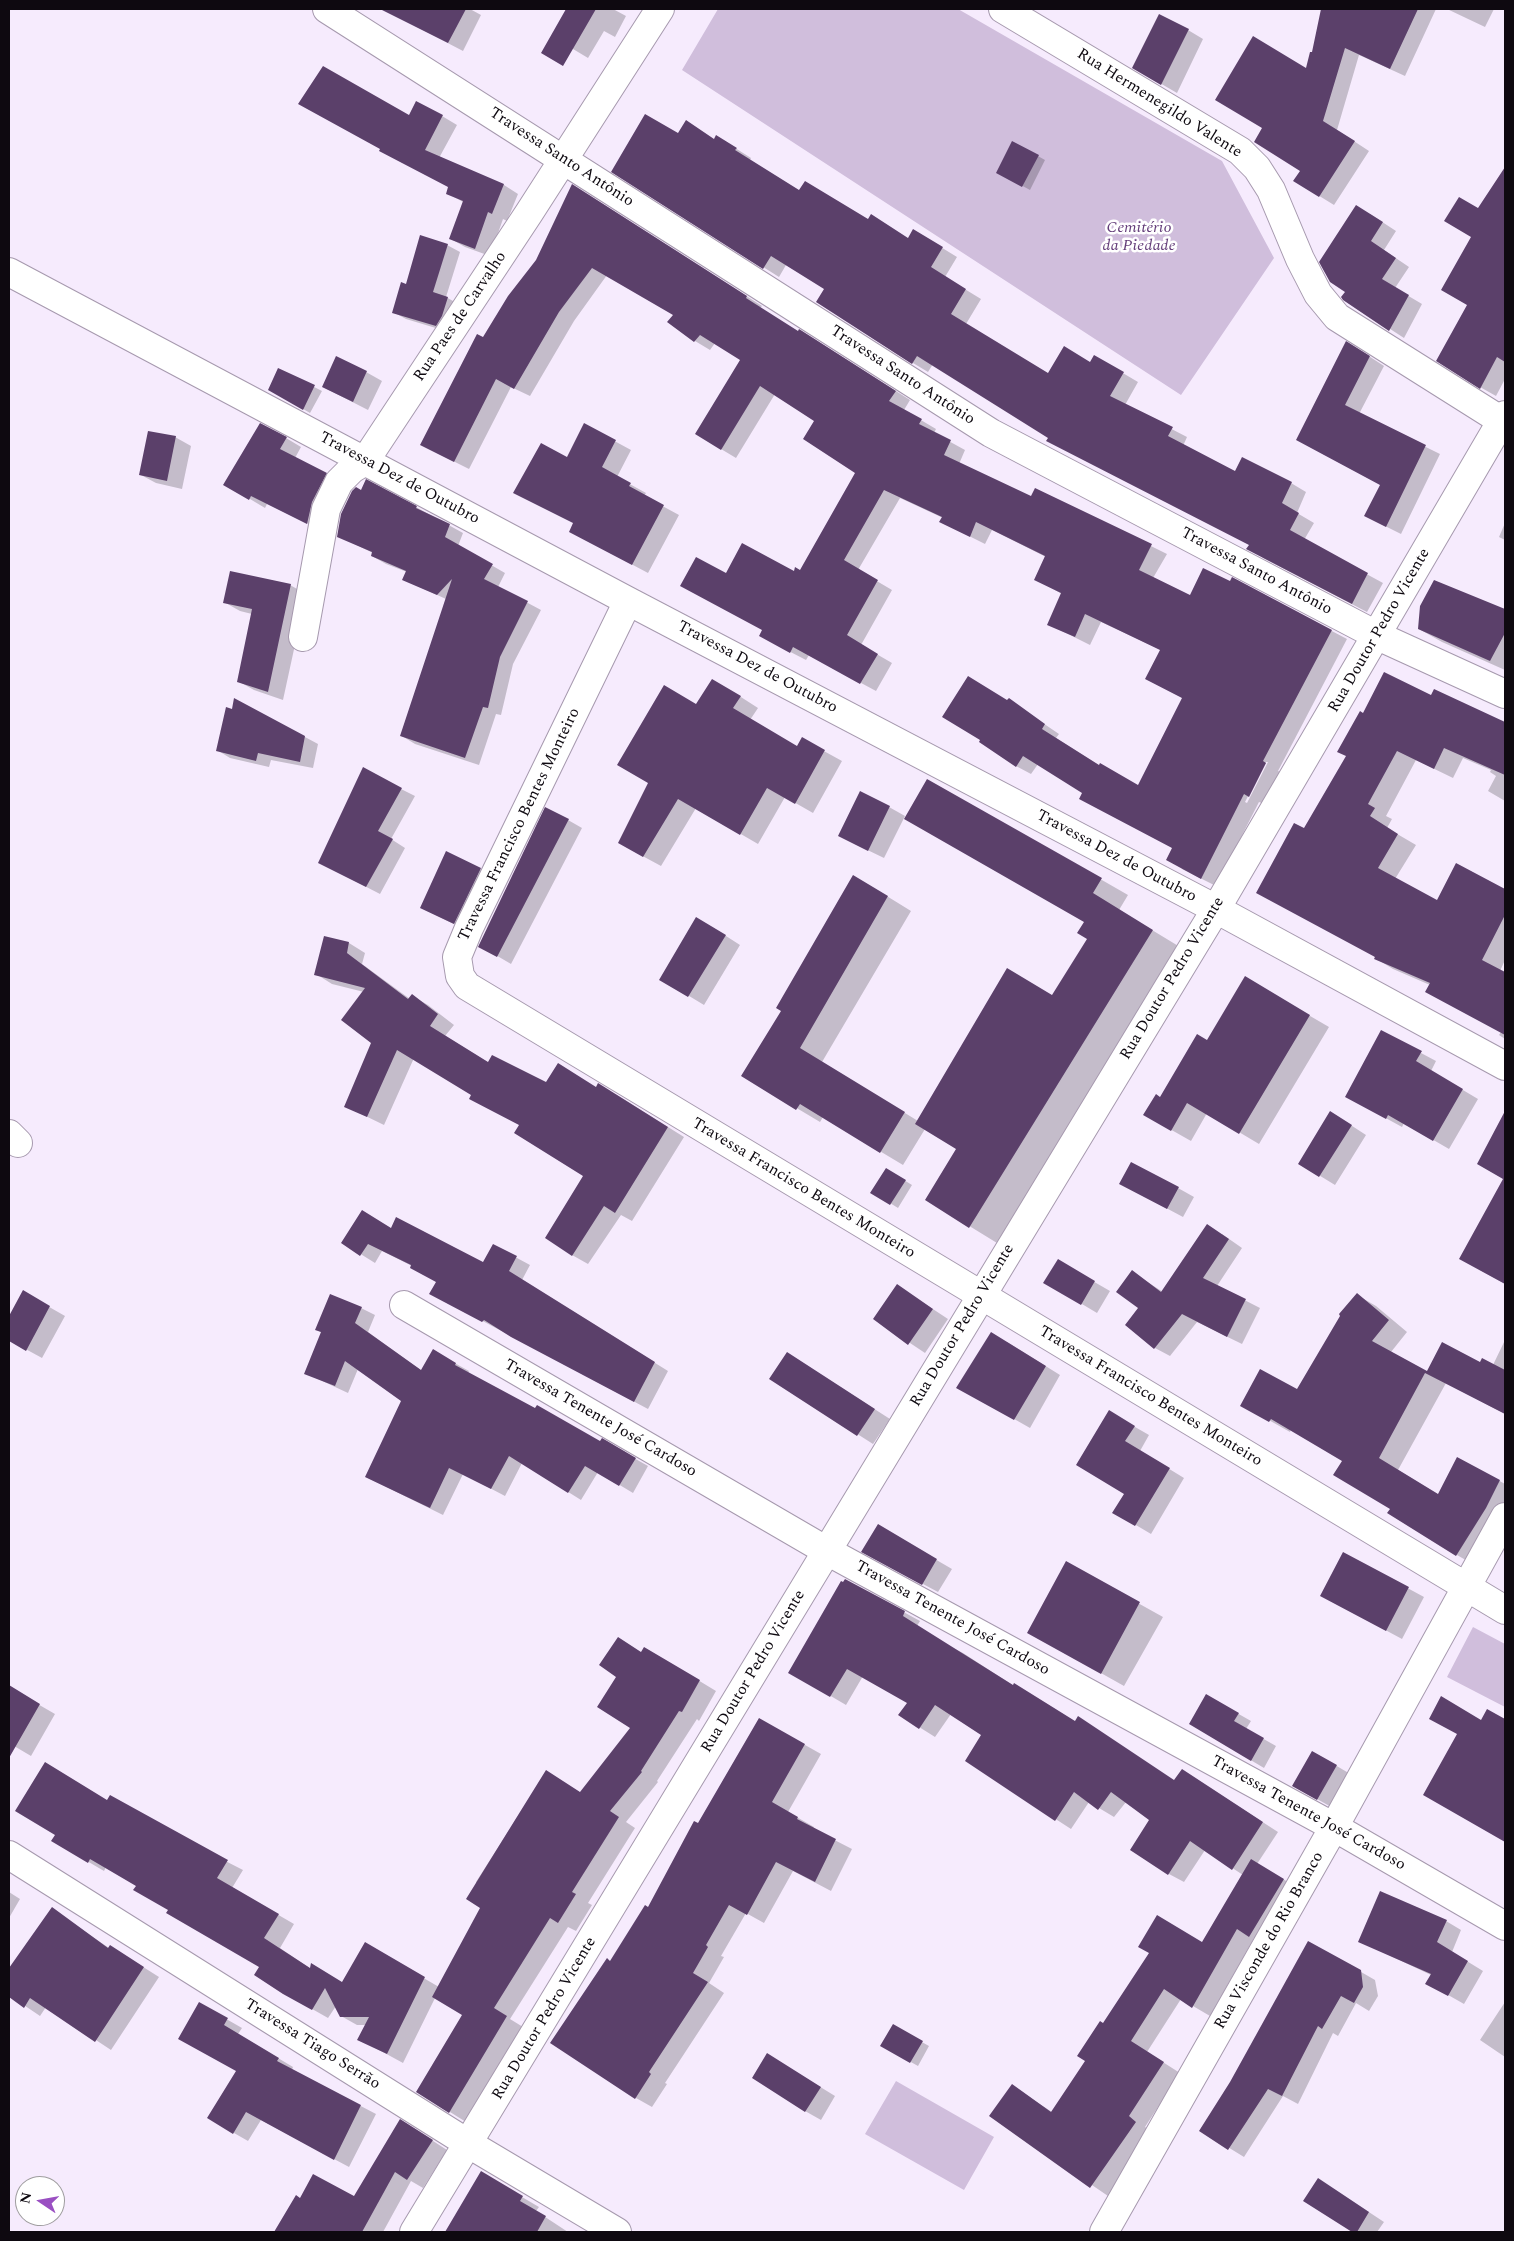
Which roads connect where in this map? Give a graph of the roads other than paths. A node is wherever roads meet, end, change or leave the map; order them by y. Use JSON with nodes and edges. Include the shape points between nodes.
{"nodes":[{"id":1,"x":327,"y":9,"type":"edge"},
{"id":2,"x":660,"y":9,"type":"edge"},
{"id":3,"x":1003,"y":9,"type":"edge"},
{"id":4,"x":563,"y":158,"type":"junction"},
{"id":5,"x":9,"y":272,"type":"edge"},
{"id":6,"x":1502,"y":424,"type":"edge"},
{"id":7,"x":365,"y":461,"type":"junction"},
{"id":8,"x":628,"y":601,"type":"junction"},
{"id":9,"x":303,"y":636,"type":"dead end"},
{"id":10,"x":1378,"y":636,"type":"junction"},
{"id":11,"x":1505,"y":694,"type":"edge"},
{"id":12,"x":1216,"y":909,"type":"junction"},
{"id":13,"x":1505,"y":1066,"type":"edge"},
{"id":14,"x":981,"y":1296,"type":"junction"},
{"id":15,"x":404,"y":1304,"type":"dead end"},
{"id":16,"x":1505,"y":1517,"type":"edge"},
{"id":17,"x":827,"y":1551,"type":"junction"},
{"id":18,"x":1465,"y":1586,"type":"junction"},
{"id":19,"x":1505,"y":1610,"type":"edge"},
{"id":20,"x":1334,"y":1827,"type":"junction"},
{"id":21,"x":9,"y":1856,"type":"edge"},
{"id":22,"x":1505,"y":1926,"type":"edge"},
{"id":23,"x":469,"y":2144,"type":"junction"},
{"id":24,"x":414,"y":2232,"type":"edge"},
{"id":25,"x":616,"y":2232,"type":"edge"},
{"id":26,"x":1104,"y":2232,"type":"edge"}],
"edges":[{"from":1,"to":4,"type":"street","name":"Travessa Santo Antônio"},
{"from":2,"to":4,"type":"street","name":"Rua Paes de Carvalho"},
{"from":3,"to":6,"type":"street","name":"Rua Hermenegildo Valente","via":[[1240,151],[1271,190],[1318,294],[1337,317]]},
{"from":4,"to":7,"type":"street","name":"Rua Paes de Carvalho"},
{"from":4,"to":10,"type":"street","name":"Travessa Santo Antônio","via":[[991,433]]},
{"from":5,"to":7,"type":"street","name":"Travessa Dez de Outubro"},
{"from":6,"to":10,"type":"street","name":"Rua Doutor Pedro Vicente"},
{"from":7,"to":8,"type":"street","name":"Travessa Dez de Outubro"},
{"from":7,"to":9,"type":"street","name":"Rua Paes de Carvalho","via":[[339,482],[326,509]]},
{"from":8,"to":12,"type":"street","name":"Travessa Dez de Outubro"},
{"from":8,"to":14,"type":"street","name":"Travessa Francisco Bentes Monteiro","via":[[469,928],[457,957],[460,976],[476,992]]},
{"from":10,"to":11,"type":"street","name":"Travessa Santo Antônio"},
{"from":10,"to":12,"type":"street","name":"Rua Doutor Pedro Vicente"},
{"from":12,"to":13,"type":"street","name":"Travessa Dez de Outubro"},
{"from":12,"to":14,"type":"street","name":"Rua Doutor Pedro Vicente"},
{"from":14,"to":17,"type":"street","name":"Rua Doutor Pedro Vicente"},
{"from":14,"to":18,"type":"street","name":"Travessa Francisco Bentes Monteiro"},
{"from":15,"to":17,"type":"street","name":"Travessa Tenente José Cardoso"},
{"from":16,"to":18,"type":"street","name":"Rua Visconde do Rio Branco"},
{"from":17,"to":20,"type":"street","name":"Travessa Tenente José Cardoso"},
{"from":17,"to":23,"type":"street","name":"Rua Doutor Pedro Vicente"},
{"from":18,"to":19,"type":"street","name":"Travessa Francisco Bentes Monteiro"},
{"from":18,"to":20,"type":"street","name":"Rua Visconde do Rio Branco"},
{"from":20,"to":22,"type":"street","name":"Travessa Tenente José Cardoso"},
{"from":20,"to":26,"type":"street","name":"Rua Visconde do Rio Branco"},
{"from":21,"to":23,"type":"street","name":"Travessa Tiago Serrão"},
{"from":23,"to":24,"type":"street","name":"Rua Doutor Pedro Vicente"},
{"from":23,"to":25,"type":"street","name":"Travessa Tiago Serrão"}]}
